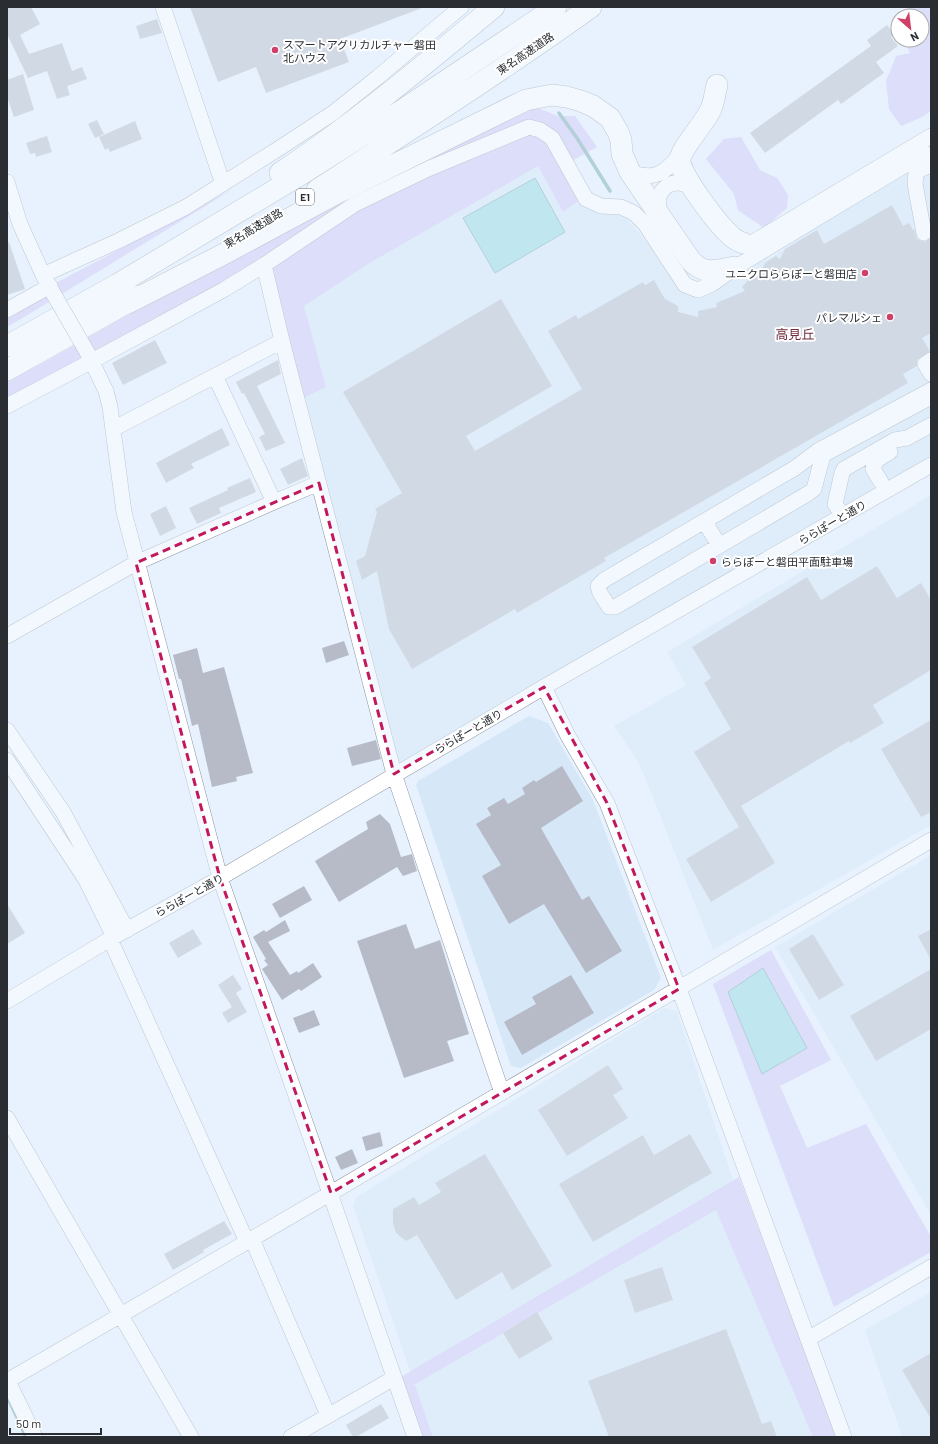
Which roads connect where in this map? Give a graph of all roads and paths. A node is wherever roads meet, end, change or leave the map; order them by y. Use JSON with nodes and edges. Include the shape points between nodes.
{"nodes":[{"id":1,"x":163,"y":7,"type":"edge"},
{"id":2,"x":461,"y":7,"type":"edge"},
{"id":3,"x":494,"y":7,"type":"edge"},
{"id":4,"x":556,"y":7,"type":"edge"},
{"id":5,"x":591,"y":7,"type":"edge"},
{"id":6,"x":717,"y":85,"type":"dead end"},
{"id":7,"x":931,"y":136,"type":"edge"},
{"id":8,"x":683,"y":152,"type":"junction"},
{"id":9,"x":931,"y":154,"type":"edge"},
{"id":10,"x":931,"y":166,"type":"edge"},
{"id":11,"x":630,"y":172,"type":"junction"},
{"id":12,"x":7,"y":182,"type":"edge"},
{"id":13,"x":223,"y":184,"type":"junction"},
{"id":14,"x":697,"y":194,"type":"junction"},
{"id":15,"x":659,"y":214,"type":"junction"},
{"id":16,"x":924,"y":234,"type":"dead end"},
{"id":17,"x":743,"y":243,"type":"joint"},
{"id":18,"x":264,"y":266,"type":"junction"},
{"id":19,"x":736,"y":268,"type":"junction"},
{"id":20,"x":118,"y":284,"type":"junction"},
{"id":21,"x":49,"y":285,"type":"junction"},
{"id":22,"x":128,"y":303,"type":"junction"},
{"id":23,"x":7,"y":310,"type":"edge"},
{"id":24,"x":282,"y":341,"type":"junction"},
{"id":25,"x":7,"y":346,"type":"edge"},
{"id":26,"x":90,"y":357,"type":"junction"},
{"id":27,"x":931,"y":360,"type":"edge"},
{"id":28,"x":7,"y":370,"type":"edge"},
{"id":29,"x":931,"y":374,"type":"edge"},
{"id":30,"x":215,"y":376,"type":"junction"},
{"id":31,"x":931,"y":393,"type":"edge"},
{"id":32,"x":7,"y":406,"type":"edge"},
{"id":33,"x":931,"y":425,"type":"edge"},
{"id":34,"x":113,"y":429,"type":"junction"},
{"id":35,"x":931,"y":429,"type":"edge"},
{"id":36,"x":931,"y":465,"type":"edge"},
{"id":37,"x":795,"y":468,"type":"junction"},
{"id":38,"x":881,"y":482,"type":"dead end"},
{"id":39,"x":319,"y":483,"type":"junction"},
{"id":40,"x":816,"y":483,"type":"junction"},
{"id":41,"x":274,"y":502,"type":"junction"},
{"id":42,"x":843,"y":516,"type":"junction"},
{"id":43,"x":704,"y":522,"type":"junction"},
{"id":44,"x":719,"y":545,"type":"junction"},
{"id":45,"x":136,"y":563,"type":"junction"},
{"id":46,"x":7,"y":636,"type":"edge"},
{"id":47,"x":544,"y":687,"type":"junction"},
{"id":48,"x":7,"y":730,"type":"edge"},
{"id":49,"x":7,"y":760,"type":"edge"},
{"id":50,"x":394,"y":774,"type":"junction"},
{"id":51,"x":931,"y":840,"type":"edge"},
{"id":52,"x":220,"y":878,"type":"junction"},
{"id":53,"x":117,"y":935,"type":"junction"},
{"id":54,"x":679,"y":989,"type":"junction"},
{"id":55,"x":7,"y":1000,"type":"edge"},
{"id":56,"x":502,"y":1093,"type":"junction"},
{"id":57,"x":7,"y":1118,"type":"edge"},
{"id":58,"x":331,"y":1193,"type":"junction"},
{"id":59,"x":249,"y":1241,"type":"junction"},
{"id":60,"x":931,"y":1267,"type":"edge"},
{"id":61,"x":121,"y":1315,"type":"junction"},
{"id":62,"x":808,"y":1339,"type":"junction"},
{"id":63,"x":394,"y":1378,"type":"junction"},
{"id":64,"x":8,"y":1381,"type":"edge"},
{"id":65,"x":328,"y":1416,"type":"junction"},
{"id":66,"x":34,"y":1437,"type":"edge"},
{"id":67,"x":191,"y":1437,"type":"edge"},
{"id":68,"x":291,"y":1437,"type":"edge"},
{"id":69,"x":415,"y":1437,"type":"edge"},
{"id":70,"x":844,"y":1437,"type":"edge"}],
"edges":[{"from":1,"to":13,"type":"street"},
{"from":2,"to":13,"type":"street","via":[[333,113]]},
{"from":3,"to":20,"type":"highway","via":[[356,119]]},
{"from":4,"to":20,"type":"highway","name":"東名高速道路","number":"E1","via":[[305,172]]},
{"from":5,"to":22,"type":"highway","name":"東名高速道路","number":"E1","via":[[416,126],[316,190]]},
{"from":6,"to":8,"type":"highway","via":[[711,108]]},
{"from":7,"to":17,"type":"street","via":[[750,244]]},
{"from":8,"to":11,"type":"street","via":[[662,172],[655,175],[641,176]]},
{"from":8,"to":14,"type":"highway","via":[[680,158],[682,169]]},
{"from":9,"to":19,"type":"street","via":[[917,158]]},
{"from":10,"to":16,"type":"street","via":[[916,173],[915,184]]},
{"from":11,"to":15,"type":"highway"},
{"from":11,"to":22,"type":"highway","via":[[622,154],[621,140],[615,126],[610,118],[593,106],[552,95],[526,100],[338,192]]},
{"from":12,"to":21,"type":"street","via":[[20,224]]},
{"from":13,"to":21,"type":"street","via":[[186,207],[118,241]]},
{"from":14,"to":15,"type":"street","via":[[682,183],[670,185],[665,188],[659,199]]},
{"from":14,"to":17,"type":"highway","via":[[724,230]]},
{"from":15,"to":19,"type":"highway","via":[[691,261],[699,268],[707,271]]},
{"from":18,"to":19,"type":"street","via":[[355,204],[430,168],[529,127],[540,130],[552,138],[586,199],[601,206],[621,207],[634,213],[645,224],[685,285],[698,290]]},
{"from":18,"to":24,"type":"street"},
{"from":18,"to":26,"type":"street"},
{"from":20,"to":25,"type":"highway","name":"東名高速道路","number":"E1"},
{"from":21,"to":23,"type":"street"},
{"from":21,"to":26,"type":"street","bridge":true},
{"from":22,"to":28,"type":"highway","name":"東名高速道路","number":"E1"},
{"from":24,"to":30,"type":"street"},
{"from":24,"to":39,"type":"street"},
{"from":26,"to":32,"type":"street"},
{"from":26,"to":34,"type":"street","via":[[106,391]]},
{"from":27,"to":29,"type":"street","via":[[925,364]]},
{"from":30,"to":34,"type":"street"},
{"from":30,"to":41,"type":"street"},
{"from":31,"to":37,"type":"street","via":[[820,450]]},
{"from":31,"to":40,"type":"street","via":[[823,455]]},
{"from":33,"to":42,"type":"street","via":[[907,438],[895,440],[844,468],[836,504]]},
{"from":34,"to":45,"type":"street","via":[[124,512]]},
{"from":35,"to":38,"type":"street","via":[[874,463],[872,469]]},
{"from":36,"to":42,"type":"street","name":"ららぽーと通り"},
{"from":37,"to":40,"type":"street","via":[[811,476]]},
{"from":37,"to":43,"type":"street"},
{"from":39,"to":41,"type":"street"},
{"from":39,"to":50,"type":"street"},
{"from":40,"to":44,"type":"street","via":[[809,493]]},
{"from":41,"to":45,"type":"street"},
{"from":42,"to":47,"type":"street","name":"ららぽーと通り"},
{"from":43,"to":44,"type":"street"},
{"from":43,"to":44,"type":"street","via":[[604,580],[598,586],[609,607],[615,607]]},
{"from":45,"to":46,"type":"street"},
{"from":45,"to":52,"type":"street"},
{"from":47,"to":50,"type":"street","name":"ららぽーと通り"},
{"from":47,"to":54,"type":"street","via":[[568,736],[607,803]]},
{"from":48,"to":53,"type":"street","via":[[63,812]]},
{"from":49,"to":53,"type":"street","via":[[86,880]]},
{"from":50,"to":52,"type":"street","name":"ららぽーと通り"},
{"from":50,"to":56,"type":"street"},
{"from":51,"to":54,"type":"street"},
{"from":52,"to":53,"type":"street","name":"ららぽーと通り"},
{"from":52,"to":58,"type":"street"},
{"from":53,"to":55,"type":"street","name":"ららぽーと通り"},
{"from":53,"to":59,"type":"street"},
{"from":54,"to":56,"type":"street"},
{"from":54,"to":62,"type":"street"},
{"from":56,"to":58,"type":"street"},
{"from":57,"to":61,"type":"street"},
{"from":58,"to":59,"type":"street"},
{"from":58,"to":63,"type":"street"},
{"from":59,"to":61,"type":"street"},
{"from":59,"to":65,"type":"street"},
{"from":60,"to":62,"type":"street"},
{"from":61,"to":64,"type":"street"},
{"from":61,"to":67,"type":"street"},
{"from":62,"to":70,"type":"street"},
{"from":63,"to":65,"type":"street"},
{"from":63,"to":69,"type":"street"},
{"from":64,"to":66,"type":"street"},
{"from":65,"to":68,"type":"street"}]}
